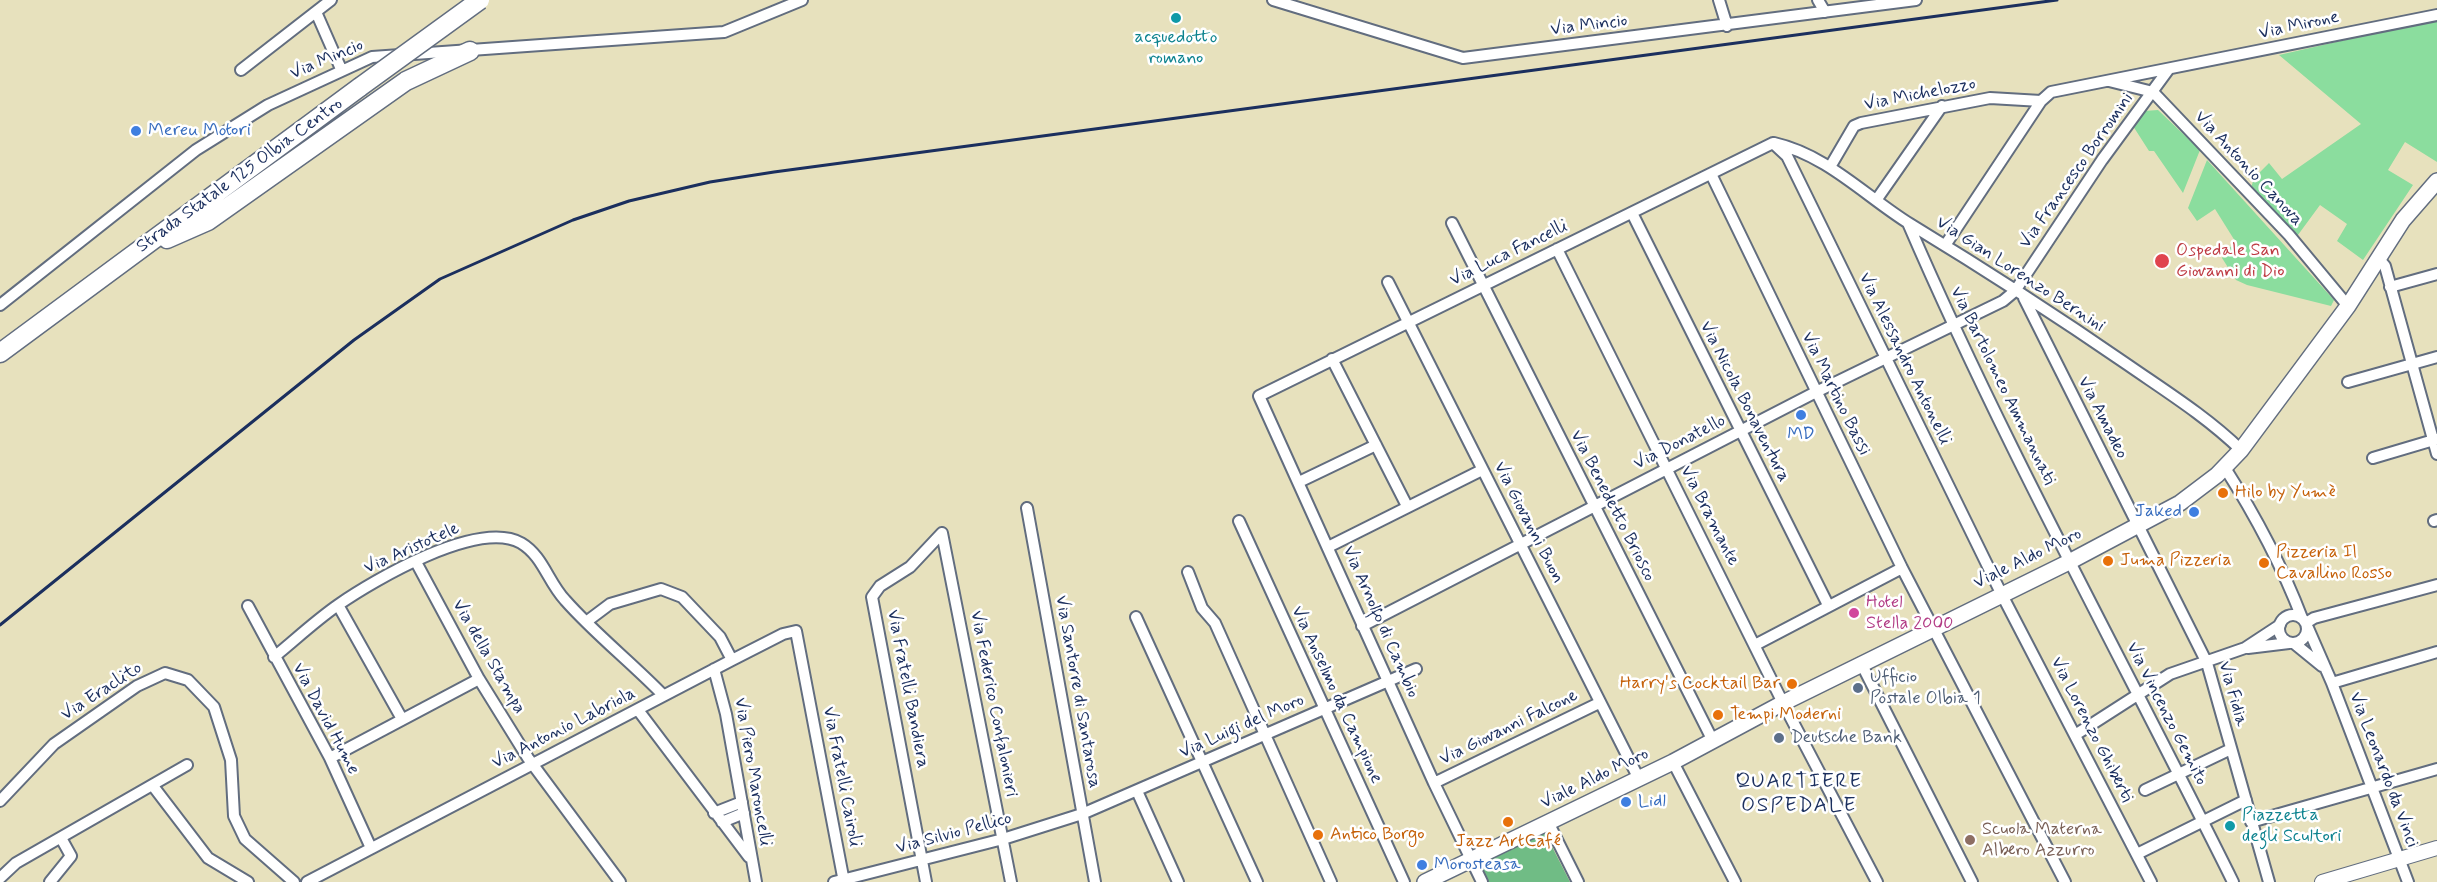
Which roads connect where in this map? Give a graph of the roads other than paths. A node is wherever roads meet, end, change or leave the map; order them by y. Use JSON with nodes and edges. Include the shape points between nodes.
{"nodes":[{"id":1,"x":332,"y":0,"type":"edge"},
{"id":2,"x":480,"y":0,"type":"edge"},
{"id":3,"x":802,"y":0,"type":"edge"},
{"id":4,"x":1272,"y":0,"type":"edge"},
{"id":5,"x":1719,"y":0,"type":"edge"},
{"id":6,"x":1818,"y":0,"type":"edge"},
{"id":7,"x":1916,"y":0,"type":"edge"},
{"id":8,"x":316,"y":12,"type":"junction"},
{"id":9,"x":1825,"y":12,"type":"junction"},
{"id":10,"x":2437,"y":15,"type":"edge"},
{"id":11,"x":1727,"y":26,"type":"junction"},
{"id":12,"x":470,"y":51,"type":"junction"},
{"id":13,"x":341,"y":69,"type":"junction"},
{"id":14,"x":241,"y":70,"type":"dead end"},
{"id":15,"x":2168,"y":70,"type":"junction"},
{"id":16,"x":2106,"y":81,"type":"junction"},
{"id":17,"x":2153,"y":92,"type":"junction"},
{"id":18,"x":2041,"y":101,"type":"junction"},
{"id":19,"x":1942,"y":106,"type":"junction"},
{"id":20,"x":1773,"y":143,"type":"junction"},
{"id":21,"x":1830,"y":167,"type":"junction"},
{"id":22,"x":1711,"y":174,"type":"junction"},
{"id":23,"x":2437,"y":181,"type":"edge"},
{"id":24,"x":1877,"y":199,"type":"junction"},
{"id":25,"x":1632,"y":213,"type":"junction"},
{"id":26,"x":1452,"y":223,"type":"dead end"},
{"id":27,"x":1908,"y":223,"type":"junction"},
{"id":28,"x":1946,"y":244,"type":"junction"},
{"id":29,"x":1557,"y":249,"type":"junction"},
{"id":30,"x":138,"y":252,"type":"junction"},
{"id":31,"x":2379,"y":259,"type":"junction"},
{"id":32,"x":2437,"y":274,"type":"edge"},
{"id":33,"x":1388,"y":282,"type":"dead end"},
{"id":34,"x":1483,"y":284,"type":"junction"},
{"id":35,"x":2390,"y":287,"type":"junction"},
{"id":36,"x":2019,"y":295,"type":"junction"},
{"id":37,"x":0,"y":305,"type":"edge"},
{"id":38,"x":2348,"y":306,"type":"junction"},
{"id":39,"x":2055,"y":317,"type":"junction"},
{"id":40,"x":1410,"y":321,"type":"junction"},
{"id":41,"x":1952,"y":324,"type":"junction"},
{"id":42,"x":2037,"y":326,"type":"junction"},
{"id":43,"x":0,"y":353,"type":"edge"},
{"id":44,"x":2437,"y":357,"type":"edge"},
{"id":45,"x":1332,"y":359,"type":"junction"},
{"id":46,"x":1885,"y":360,"type":"junction"},
{"id":47,"x":2412,"y":364,"type":"junction"},
{"id":48,"x":2348,"y":382,"type":"dead end"},
{"id":49,"x":1816,"y":392,"type":"junction"},
{"id":50,"x":1259,"y":396,"type":"joint"},
{"id":51,"x":1739,"y":431,"type":"junction"},
{"id":52,"x":2435,"y":440,"type":"edge"},
{"id":53,"x":1376,"y":445,"type":"junction"},
{"id":54,"x":2241,"y":450,"type":"junction"},
{"id":55,"x":2437,"y":454,"type":"edge"},
{"id":56,"x":2373,"y":458,"type":"dead end"},
{"id":57,"x":1667,"y":468,"type":"junction"},
{"id":58,"x":2225,"y":468,"type":"junction"},
{"id":59,"x":1482,"y":470,"type":"junction"},
{"id":60,"x":1299,"y":482,"type":"junction"},
{"id":61,"x":1407,"y":506,"type":"junction"},
{"id":62,"x":1593,"y":507,"type":"junction"},
{"id":63,"x":1028,"y":508,"type":"dead end"},
{"id":64,"x":1239,"y":521,"type":"dead end"},
{"id":65,"x":2137,"y":525,"type":"junction"},
{"id":66,"x":942,"y":533,"type":"joint"},
{"id":67,"x":1520,"y":543,"type":"junction"},
{"id":68,"x":1328,"y":547,"type":"junction"},
{"id":69,"x":416,"y":562,"type":"junction"},
{"id":70,"x":2069,"y":562,"type":"junction"},
{"id":71,"x":1902,"y":568,"type":"junction"},
{"id":72,"x":1188,"y":572,"type":"dead end"},
{"id":73,"x":2437,"y":585,"type":"edge"},
{"id":74,"x":2290,"y":586,"type":"junction"},
{"id":75,"x":2001,"y":593,"type":"junction"},
{"id":76,"x":338,"y":605,"type":"junction"},
{"id":77,"x":1828,"y":605,"type":"junction"},
{"id":78,"x":248,"y":606,"type":"dead end"},
{"id":79,"x":1136,"y":617,"type":"dead end"},
{"id":80,"x":2283,"y":621,"type":"junction"},
{"id":81,"x":586,"y":622,"type":"junction"},
{"id":82,"x":2305,"y":623,"type":"junction"},
{"id":83,"x":1362,"y":626,"type":"junction"},
{"id":84,"x":1933,"y":627,"type":"junction"},
{"id":85,"x":2292,"y":643,"type":"junction"},
{"id":86,"x":1755,"y":645,"type":"junction"},
{"id":87,"x":2245,"y":648,"type":"junction"},
{"id":88,"x":2437,"y":652,"type":"edge"},
{"id":89,"x":274,"y":657,"type":"junction"},
{"id":90,"x":732,"y":660,"type":"junction"},
{"id":91,"x":1861,"y":663,"type":"junction"},
{"id":92,"x":2207,"y":663,"type":"junction"},
{"id":93,"x":714,"y":669,"type":"junction"},
{"id":94,"x":1416,"y":669,"type":"dead end"},
{"id":95,"x":2326,"y":670,"type":"junction"},
{"id":96,"x":806,"y":677,"type":"joint"},
{"id":97,"x":479,"y":679,"type":"junction"},
{"id":98,"x":1388,"y":681,"type":"junction"},
{"id":99,"x":2332,"y":683,"type":"junction"},
{"id":100,"x":663,"y":695,"type":"junction"},
{"id":101,"x":2138,"y":696,"type":"junction"},
{"id":102,"x":1599,"y":703,"type":"junction"},
{"id":103,"x":1783,"y":703,"type":"junction"},
{"id":104,"x":1324,"y":708,"type":"junction"},
{"id":105,"x":638,"y":710,"type":"junction"},
{"id":106,"x":402,"y":719,"type":"junction"},
{"id":107,"x":1263,"y":735,"type":"junction"},
{"id":108,"x":2076,"y":735,"type":"junction"},
{"id":109,"x":1713,"y":741,"type":"junction"},
{"id":110,"x":2231,"y":749,"type":"junction"},
{"id":111,"x":330,"y":758,"type":"junction"},
{"id":112,"x":1673,"y":762,"type":"junction"},
{"id":113,"x":1203,"y":763,"type":"junction"},
{"id":114,"x":532,"y":764,"type":"junction"},
{"id":115,"x":187,"y":765,"type":"dead end"},
{"id":116,"x":2437,"y":769,"type":"edge"},
{"id":117,"x":2178,"y":774,"type":"junction"},
{"id":118,"x":1639,"y":779,"type":"junction"},
{"id":119,"x":1434,"y":783,"type":"junction"},
{"id":120,"x":153,"y":786,"type":"junction"},
{"id":121,"x":2371,"y":789,"type":"junction"},
{"id":122,"x":2145,"y":790,"type":"dead end"},
{"id":123,"x":1137,"y":791,"type":"junction"},
{"id":124,"x":2246,"y":800,"type":"junction"},
{"id":125,"x":0,"y":801,"type":"edge"},
{"id":126,"x":743,"y":807,"type":"junction"},
{"id":127,"x":714,"y":813,"type":"junction"},
{"id":128,"x":1082,"y":814,"type":"junction"},
{"id":129,"x":2203,"y":820,"type":"junction"},
{"id":130,"x":722,"y":822,"type":"junction"},
{"id":131,"x":2251,"y":822,"type":"junction"},
{"id":132,"x":1549,"y":824,"type":"junction"},
{"id":133,"x":61,"y":838,"type":"junction"},
{"id":134,"x":1003,"y":839,"type":"junction"},
{"id":135,"x":371,"y":848,"type":"junction"},
{"id":136,"x":2437,"y":848,"type":"edge"},
{"id":137,"x":2137,"y":854,"type":"junction"},
{"id":138,"x":751,"y":860,"type":"junction"},
{"id":139,"x":922,"y":860,"type":"junction"},
{"id":140,"x":2399,"y":860,"type":"junction"},
{"id":141,"x":1471,"y":861,"type":"junction"},
{"id":142,"x":0,"y":878,"type":"edge"},
{"id":143,"x":840,"y":881,"type":"edge"},
{"id":144,"x":50,"y":882,"type":"edge"},
{"id":145,"x":248,"y":882,"type":"edge"},
{"id":146,"x":294,"y":882,"type":"edge"},
{"id":147,"x":306,"y":882,"type":"edge"},
{"id":148,"x":620,"y":882,"type":"edge"},
{"id":149,"x":756,"y":882,"type":"edge"},
{"id":150,"x":926,"y":882,"type":"edge"},
{"id":151,"x":1011,"y":882,"type":"edge"},
{"id":152,"x":1095,"y":882,"type":"edge"},
{"id":153,"x":1178,"y":882,"type":"edge"},
{"id":154,"x":1257,"y":882,"type":"edge"},
{"id":155,"x":1331,"y":882,"type":"edge"},
{"id":156,"x":1404,"y":882,"type":"edge"},
{"id":157,"x":1425,"y":882,"type":"edge"},
{"id":158,"x":1482,"y":882,"type":"edge"},
{"id":159,"x":1578,"y":882,"type":"edge"},
{"id":160,"x":1735,"y":882,"type":"edge"},
{"id":161,"x":1877,"y":882,"type":"edge"},
{"id":162,"x":1972,"y":882,"type":"edge"},
{"id":163,"x":2065,"y":882,"type":"edge"},
{"id":164,"x":2151,"y":882,"type":"edge"},
{"id":165,"x":2233,"y":882,"type":"edge"},
{"id":166,"x":2269,"y":882,"type":"edge"},
{"id":167,"x":2322,"y":882,"type":"edge"},
{"id":168,"x":2408,"y":882,"type":"edge"}],
"edges":[{"from":1,"to":8,"type":"street"},
{"from":2,"to":30,"type":"main road","name":"Strada Statale 125 Olbia Centro","bridge":true},
{"from":3,"to":12,"type":"street","name":"Via Mincio","via":[[724,32]]},
{"from":4,"to":11,"type":"street","name":"Via Mincio","via":[[1463,58]]},
{"from":5,"to":11,"type":"street"},
{"from":6,"to":9,"type":"street"},
{"from":7,"to":9,"type":"street","name":"Via Mincio"},
{"from":8,"to":13,"type":"street"},
{"from":8,"to":14,"type":"street"},
{"from":9,"to":11,"type":"street","name":"Via Mincio"},
{"from":10,"to":15,"type":"street","name":"Via Mirone"},
{"from":12,"to":13,"type":"street","name":"Via Mincio","via":[[372,57]]},
{"from":12,"to":30,"type":"main road","via":[[406,81],[208,221]]},
{"from":13,"to":37,"type":"street","name":"Via Mincio","via":[[268,105],[196,150]]},
{"from":15,"to":16,"type":"street","name":"Via Mirone"},
{"from":15,"to":17,"type":"street","name":"Via Francesco Borromini"},
{"from":16,"to":17,"type":"street"},
{"from":16,"to":18,"type":"street","name":"Via Mirone","via":[[2051,92]]},
{"from":17,"to":36,"type":"street","name":"Via Francesco Borromini","via":[[2102,160]]},
{"from":17,"to":38,"type":"street","name":"Via Antonio Canova","via":[[2289,235]]},
{"from":18,"to":19,"type":"street","name":"Via Michelozzo","via":[[1990,98]]},
{"from":18,"to":28,"type":"street"},
{"from":19,"to":21,"type":"street","name":"Via Michelozzo","via":[[1854,126]]},
{"from":19,"to":24,"type":"street"},
{"from":20,"to":21,"type":"street","name":"Via Gian Lorenzo Bernini","via":[[1793,147]]},
{"from":20,"to":22,"type":"street","name":"Via Luca Fancelli"},
{"from":20,"to":46,"type":"street","name":"Via Alessandro Antonelli","via":[[1787,156]]},
{"from":21,"to":24,"type":"street","name":"Via Gian Lorenzo Bernini"},
{"from":22,"to":25,"type":"street","name":"Via Luca Fancelli"},
{"from":22,"to":49,"type":"street","name":"Via Martino Bassi"},
{"from":23,"to":31,"type":"main road","name":"Viale Aldo Moro","via":[[2403,220]]},
{"from":24,"to":27,"type":"street","name":"Via Gian Lorenzo Bernini"},
{"from":25,"to":29,"type":"street","name":"Via Luca Fancelli"},
{"from":25,"to":51,"type":"street","name":"Via Nicola Bonaventura"},
{"from":26,"to":34,"type":"street","name":"Via Benedetto Briosco"},
{"from":27,"to":28,"type":"street","name":"Via Gian Lorenzo Bernini"},
{"from":27,"to":41,"type":"street","name":"Via Bartolomeo Ammannati"},
{"from":28,"to":36,"type":"street","name":"Via Gian Lorenzo Bernini"},
{"from":29,"to":34,"type":"street","name":"Via Luca Fancelli"},
{"from":29,"to":57,"type":"street","name":"Via Bramante"},
{"from":30,"to":43,"type":"main road","name":"Strada Statale 125 Olbia Centro"},
{"from":31,"to":35,"type":"street","via":[[2385,266]]},
{"from":31,"to":38,"type":"main road","name":"Viale Aldo Moro"},
{"from":32,"to":35,"type":"street"},
{"from":33,"to":40,"type":"street","name":"Via Giovanni Buon"},
{"from":34,"to":40,"type":"street","name":"Via Luca Fancelli"},
{"from":34,"to":62,"type":"street","name":"Via Benedetto Briosco"},
{"from":35,"to":47,"type":"street"},
{"from":36,"to":39,"type":"street","name":"Via Gian Lorenzo Bernini"},
{"from":36,"to":41,"type":"street","name":"Via Donatello"},
{"from":36,"to":42,"type":"street","name":"Via Amadeo"},
{"from":38,"to":54,"type":"main road","name":"Viale Aldo Moro"},
{"from":39,"to":42,"type":"street"},
{"from":39,"to":54,"type":"street","name":"Via Gian Lorenzo Bernini","via":[[2221,430]]},
{"from":40,"to":45,"type":"street","name":"Via Luca Fancelli"},
{"from":40,"to":59,"type":"street","name":"Via Giovanni Buon"},
{"from":41,"to":46,"type":"street","name":"Via Donatello"},
{"from":41,"to":70,"type":"street","name":"Via Bartolomeo Ammannati"},
{"from":42,"to":65,"type":"street","name":"Via Amadeo"},
{"from":44,"to":47,"type":"street"},
{"from":45,"to":50,"type":"street","name":"Via Luca Fancelli"},
{"from":45,"to":53,"type":"street"},
{"from":46,"to":49,"type":"street","name":"Via Donatello"},
{"from":46,"to":75,"type":"street","name":"Via Alessandro Antonelli"},
{"from":47,"to":48,"type":"street"},
{"from":47,"to":52,"type":"street"},
{"from":49,"to":51,"type":"street","name":"Via Donatello"},
{"from":49,"to":71,"type":"street","name":"Via Martino Bassi"},
{"from":50,"to":60,"type":"street","name":"Via Arnolfo di Cambio"},
{"from":51,"to":57,"type":"street","name":"Via Donatello"},
{"from":51,"to":77,"type":"street","name":"Via Nicola Bonaventura"},
{"from":52,"to":55,"type":"street"},
{"from":52,"to":56,"type":"street"},
{"from":53,"to":60,"type":"street"},
{"from":53,"to":61,"type":"street"},
{"from":54,"to":58,"type":"main road","name":"Viale Aldo Moro"},
{"from":57,"to":62,"type":"street","name":"Via Donatello"},
{"from":57,"to":86,"type":"street","name":"Via Bramante"},
{"from":58,"to":65,"type":"main road","name":"Viale Aldo Moro","via":[[2180,503]]},
{"from":58,"to":74,"type":"street","name":"Via Leonardo da Vinci"},
{"from":59,"to":61,"type":"street"},
{"from":59,"to":67,"type":"street","name":"Via Giovanni Buon"},
{"from":60,"to":68,"type":"street","name":"Via Arnolfo di Cambio"},
{"from":61,"to":68,"type":"street"},
{"from":62,"to":67,"type":"street","name":"Via Donatello"},
{"from":62,"to":109,"type":"street","name":"Via Benedetto Briosco"},
{"from":63,"to":128,"type":"street","name":"Via Santorre di Santarosa"},
{"from":64,"to":104,"type":"street","name":"Via Anselmo da Campione"},
{"from":65,"to":70,"type":"main road","name":"Viale Aldo Moro"},
{"from":65,"to":92,"type":"street","name":"Via Fidia"},
{"from":66,"to":134,"type":"street","name":"Via Federico Confalonieri"},
{"from":66,"to":139,"type":"street","name":"Via Fratelli Bandiera","via":[[910,567],[880,586],[872,597]]},
{"from":67,"to":83,"type":"street","name":"Via Donatello"},
{"from":67,"to":102,"type":"street","name":"Via Giovanni Buon"},
{"from":68,"to":83,"type":"street","name":"Via Arnolfo di Cambio"},
{"from":69,"to":76,"type":"street","name":"Via Aristotele","via":[[384,576]]},
{"from":69,"to":81,"type":"street","name":"Via Aristotele","via":[[481,538],[502,537],[520,543],[536,555],[562,598]]},
{"from":69,"to":97,"type":"street","name":"Via della Stampa"},
{"from":70,"to":75,"type":"main road","name":"Viale Aldo Moro"},
{"from":70,"to":101,"type":"street","name":"Via Vincenzo Gemito"},
{"from":71,"to":77,"type":"street"},
{"from":71,"to":84,"type":"street","name":"Via Martino Bassi"},
{"from":72,"to":107,"type":"street","via":[[1202,608],[1215,623]]},
{"from":73,"to":82,"type":"street"},
{"from":74,"to":80,"type":"street"},
{"from":74,"to":82,"type":"street","name":"Via Leonardo da Vinci"},
{"from":75,"to":84,"type":"main road","name":"Viale Aldo Moro"},
{"from":75,"to":108,"type":"street","name":"Via Lorenzo Ghiberti"},
{"from":76,"to":89,"type":"street","name":"Via Aristotele"},
{"from":76,"to":106,"type":"street"},
{"from":77,"to":86,"type":"street"},
{"from":78,"to":89,"type":"street","name":"Via David Hume"},
{"from":79,"to":113,"type":"street"},
{"from":80,"to":82,"type":"street","via":[[2292,615]]},
{"from":80,"to":85,"type":"street","via":[[2281,636]]},
{"from":80,"to":87,"type":"street"},
{"from":81,"to":90,"type":"street","via":[[609,604],[661,589],[682,597],[720,637]]},
{"from":81,"to":100,"type":"street","name":"Via Aristotele"},
{"from":82,"to":85,"type":"street","via":[[2304,638]]},
{"from":82,"to":95,"type":"street","name":"Via Leonardo da Vinci"},
{"from":83,"to":98,"type":"street","name":"Via Arnolfo di Cambio"},
{"from":84,"to":91,"type":"main road","name":"Viale Aldo Moro"},
{"from":84,"to":163,"type":"street","name":"Via Martino Bassi"},
{"from":85,"to":87,"type":"street"},
{"from":85,"to":95,"type":"street","name":"Via Leonardo da Vinci"},
{"from":86,"to":103,"type":"street","name":"Via Bramante"},
{"from":87,"to":92,"type":"street"},
{"from":88,"to":99,"type":"street"},
{"from":89,"to":111,"type":"street","name":"Via David Hume"},
{"from":90,"to":93,"type":"street","name":"Via Antonio Labriola"},
{"from":90,"to":96,"type":"street","name":"Via Antonio Labriola","via":[[796,631]]},
{"from":91,"to":103,"type":"main road","name":"Viale Aldo Moro"},
{"from":91,"to":162,"type":"street"},
{"from":92,"to":101,"type":"street","via":[[2170,675]]},
{"from":92,"to":110,"type":"street","name":"Via Fidia"},
{"from":93,"to":100,"type":"street","name":"Via Antonio Labriola"},
{"from":93,"to":126,"type":"street","name":"Via Piero Maroncelli"},
{"from":94,"to":98,"type":"street","name":"Via Luigi del Moro"},
{"from":95,"to":99,"type":"street","name":"Via Leonardo da Vinci"},
{"from":96,"to":143,"type":"street","name":"Via Fratelli Cairoli"},
{"from":97,"to":106,"type":"street"},
{"from":97,"to":114,"type":"street","name":"Via della Stampa"},
{"from":98,"to":104,"type":"street","name":"Via Luigi del Moro"},
{"from":98,"to":119,"type":"street","name":"Via Arnolfo di Cambio"},
{"from":99,"to":121,"type":"street","name":"Via Leonardo da Vinci"},
{"from":100,"to":105,"type":"street","name":"Via Antonio Labriola"},
{"from":101,"to":108,"type":"street"},
{"from":101,"to":117,"type":"street","name":"Via Vincenzo Gemito"},
{"from":102,"to":118,"type":"street","name":"Via Giovanni Buon"},
{"from":102,"to":119,"type":"street","name":"Via Giovanni Falcone"},
{"from":103,"to":109,"type":"main road","name":"Viale Aldo Moro"},
{"from":103,"to":161,"type":"street","name":"Via Bramante"},
{"from":104,"to":107,"type":"street","name":"Via Luigi del Moro"},
{"from":104,"to":156,"type":"street","name":"Via Anselmo da Campione"},
{"from":105,"to":114,"type":"street","name":"Via Antonio Labriola"},
{"from":105,"to":127,"type":"street"},
{"from":106,"to":111,"type":"street"},
{"from":107,"to":113,"type":"street","name":"Via Luigi del Moro"},
{"from":107,"to":155,"type":"street"},
{"from":108,"to":137,"type":"street","name":"Via Lorenzo Ghiberti"},
{"from":109,"to":112,"type":"main road","name":"Viale Aldo Moro"},
{"from":110,"to":117,"type":"street"},
{"from":110,"to":124,"type":"street","name":"Via Fidia"},
{"from":111,"to":135,"type":"street","name":"Via David Hume"},
{"from":112,"to":118,"type":"main road","name":"Viale Aldo Moro"},
{"from":112,"to":160,"type":"street"},
{"from":113,"to":123,"type":"street","name":"Via Luigi del Moro"},
{"from":113,"to":154,"type":"street"},
{"from":114,"to":135,"type":"street","name":"Via Antonio Labriola"},
{"from":114,"to":148,"type":"street","name":"Via della Stampa"},
{"from":115,"to":120,"type":"street"},
{"from":116,"to":121,"type":"street"},
{"from":117,"to":122,"type":"street"},
{"from":117,"to":129,"type":"street","name":"Via Vincenzo Gemito"},
{"from":118,"to":132,"type":"main road","name":"Viale Aldo Moro"},
{"from":119,"to":141,"type":"street","name":"Via Arnolfo di Cambio"},
{"from":120,"to":133,"type":"street"},
{"from":120,"to":145,"type":"street","via":[[208,858]]},
{"from":121,"to":131,"type":"street"},
{"from":121,"to":140,"type":"street","name":"Via Leonardo da Vinci"},
{"from":123,"to":128,"type":"street","name":"Via Luigi del Moro"},
{"from":123,"to":153,"type":"street"},
{"from":124,"to":129,"type":"street"},
{"from":124,"to":131,"type":"street","name":"Via Fidia"},
{"from":125,"to":146,"type":"street","name":"Via Eraclito","via":[[54,744],[144,682],[165,673],[188,680],[214,707],[231,760],[234,816],[244,839]]},
{"from":126,"to":127,"type":"street"},
{"from":126,"to":130,"type":"street"},
{"from":126,"to":138,"type":"street","name":"Via Piero Maroncelli"},
{"from":127,"to":130,"type":"street"},
{"from":128,"to":134,"type":"street","name":"Via Silvio Pellico"},
{"from":128,"to":152,"type":"street","name":"Via Santorre di Santarosa"},
{"from":129,"to":137,"type":"street"},
{"from":129,"to":165,"type":"street","name":"Via Vincenzo Gemito"},
{"from":130,"to":138,"type":"street"},
{"from":131,"to":166,"type":"street","name":"Via Fidia"},
{"from":132,"to":141,"type":"main road","name":"Viale Aldo Moro"},
{"from":132,"to":159,"type":"street"},
{"from":133,"to":142,"type":"street","via":[[16,862]]},
{"from":133,"to":144,"type":"street","via":[[71,856]]},
{"from":134,"to":139,"type":"street","name":"Via Silvio Pellico"},
{"from":134,"to":151,"type":"street","name":"Via Federico Confalonieri"},
{"from":135,"to":147,"type":"street","name":"Via Antonio Labriola"},
{"from":136,"to":140,"type":"street"},
{"from":137,"to":164,"type":"street","name":"Via Lorenzo Ghiberti"},
{"from":138,"to":149,"type":"street","name":"Via Piero Maroncelli"},
{"from":139,"to":143,"type":"street","name":"Via Silvio Pellico"},
{"from":139,"to":150,"type":"street","name":"Via Fratelli Bandiera"},
{"from":140,"to":167,"type":"street"},
{"from":140,"to":168,"type":"street","name":"Via Leonardo da Vinci"},
{"from":141,"to":157,"type":"main road","name":"Viale Aldo Moro"},
{"from":141,"to":158,"type":"street","name":"Via Arnolfo di Cambio"}]}
